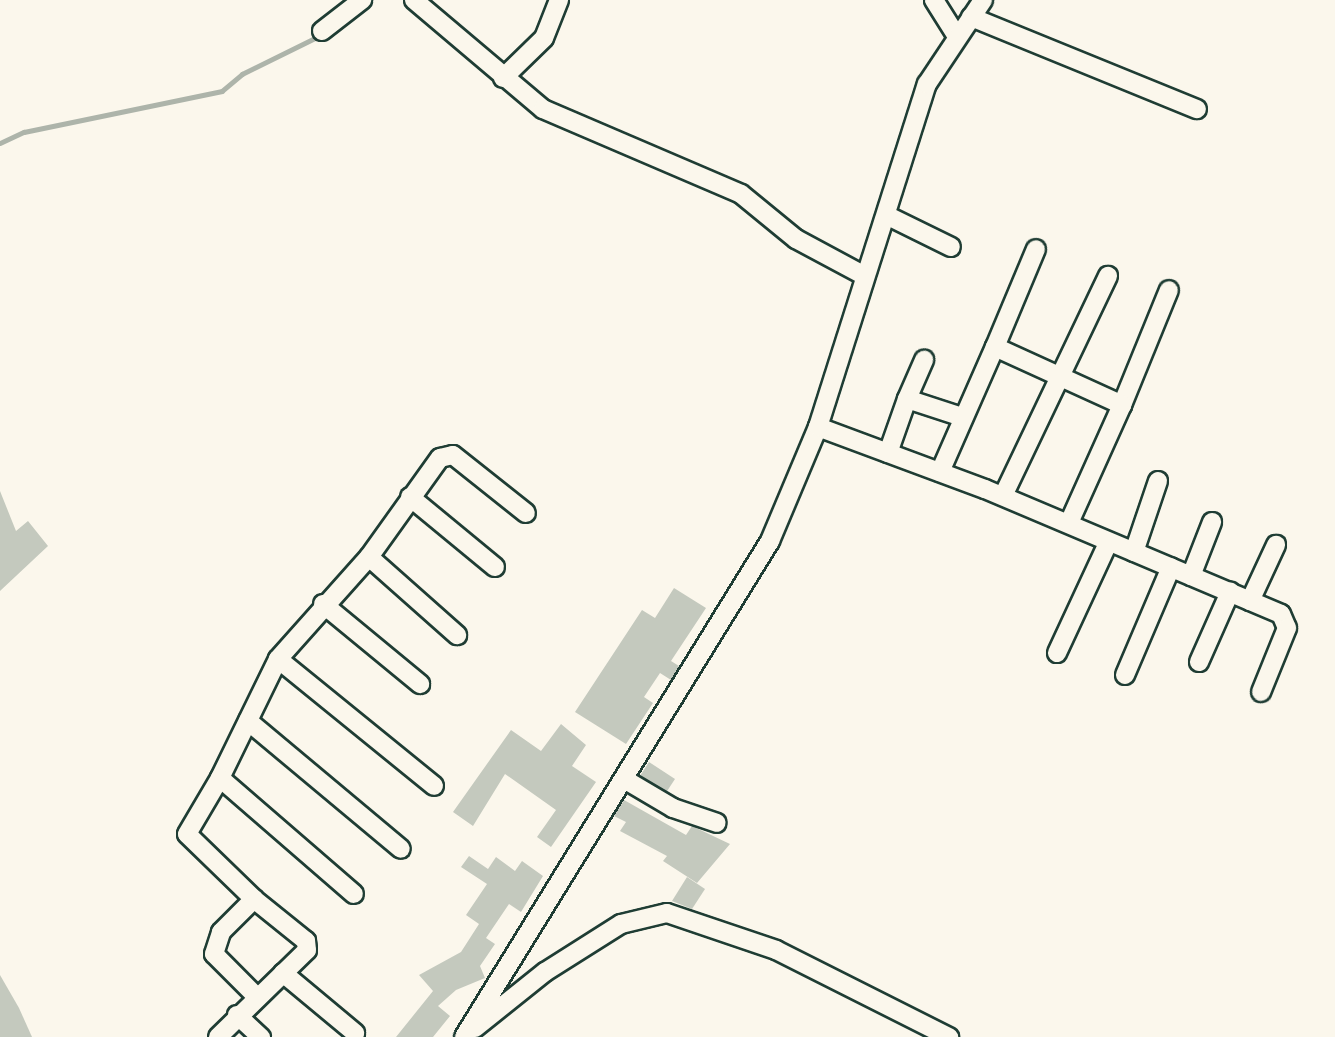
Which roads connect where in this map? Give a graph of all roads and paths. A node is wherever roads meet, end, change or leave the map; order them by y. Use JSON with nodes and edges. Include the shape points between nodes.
{"nodes":[{"id":1,"x":362,"y":0,"type":"edge"},
{"id":2,"x":414,"y":0,"type":"edge"},
{"id":3,"x":559,"y":0,"type":"edge"},
{"id":4,"x":934,"y":0,"type":"edge"},
{"id":5,"x":982,"y":0,"type":"edge"},
{"id":6,"x":971,"y":16,"type":"junction"},
{"id":7,"x":321,"y":31,"type":"dead end"},
{"id":8,"x":957,"y":36,"type":"junction"},
{"id":9,"x":503,"y":78,"type":"junction"},
{"id":10,"x":1197,"y":109,"type":"dead end"},
{"id":11,"x":888,"y":216,"type":"junction"},
{"id":12,"x":951,"y":247,"type":"dead end"},
{"id":13,"x":1036,"y":248,"type":"dead end"},
{"id":14,"x":865,"y":276,"type":"junction"},
{"id":15,"x":1108,"y":276,"type":"dead end"},
{"id":16,"x":1169,"y":290,"type":"dead end"},
{"id":17,"x":995,"y":347,"type":"junction"},
{"id":18,"x":924,"y":360,"type":"dead end"},
{"id":19,"x":1061,"y":376,"type":"junction"},
{"id":20,"x":907,"y":398,"type":"junction"},
{"id":21,"x":1122,"y":405,"type":"junction"},
{"id":22,"x":962,"y":418,"type":"junction"},
{"id":23,"x":818,"y":427,"type":"junction"},
{"id":24,"x":888,"y":453,"type":"junction"},
{"id":25,"x":940,"y":472,"type":"junction"},
{"id":26,"x":1158,"y":481,"type":"dead end"},
{"id":27,"x":1003,"y":496,"type":"junction"},
{"id":28,"x":410,"y":497,"type":"junction"},
{"id":29,"x":526,"y":513,"type":"dead end"},
{"id":30,"x":1212,"y":522,"type":"dead end"},
{"id":31,"x":1069,"y":523,"type":"junction"},
{"id":32,"x":1108,"y":543,"type":"junction"},
{"id":33,"x":1276,"y":545,"type":"dead end"},
{"id":34,"x":1134,"y":552,"type":"junction"},
{"id":35,"x":369,"y":557,"type":"junction"},
{"id":36,"x":495,"y":567,"type":"dead end"},
{"id":37,"x":1171,"y":567,"type":"junction"},
{"id":38,"x":1191,"y":576,"type":"junction"},
{"id":39,"x":1230,"y":592,"type":"junction"},
{"id":40,"x":1250,"y":601,"type":"junction"},
{"id":41,"x":323,"y":604,"type":"junction"},
{"id":42,"x":457,"y":635,"type":"dead end"},
{"id":43,"x":1057,"y":653,"type":"dead end"},
{"id":44,"x":278,"y":660,"type":"junction"},
{"id":45,"x":1199,"y":662,"type":"dead end"},
{"id":46,"x":1125,"y":675,"type":"dead end"},
{"id":47,"x":421,"y":684,"type":"dead end"},
{"id":48,"x":1261,"y":692,"type":"dead end"},
{"id":49,"x":248,"y":721,"type":"junction"},
{"id":50,"x":220,"y":778,"type":"junction"},
{"id":51,"x":624,"y":779,"type":"junction"},
{"id":52,"x":434,"y":786,"type":"dead end"},
{"id":53,"x":717,"y":823,"type":"dead end"},
{"id":54,"x":401,"y":849,"type":"dead end"},
{"id":55,"x":354,"y":894,"type":"dead end"},
{"id":56,"x":254,"y":899,"type":"junction"},
{"id":57,"x":283,"y":973,"type":"junction"},
{"id":58,"x":255,"y":995,"type":"junction"},
{"id":59,"x":237,"y":1016,"type":"junction"},
{"id":60,"x":355,"y":1033,"type":"dead end"},
{"id":61,"x":218,"y":1037,"type":"edge"},
{"id":62,"x":261,"y":1037,"type":"edge"},
{"id":63,"x":464,"y":1037,"type":"edge"},
{"id":64,"x":949,"y":1037,"type":"edge"}],
"edges":[{"from":1,"to":7,"type":"street"},
{"from":2,"to":9,"type":"street"},
{"from":3,"to":9,"type":"street","via":[[544,38]]},
{"from":4,"to":8,"type":"street"},
{"from":5,"to":6,"type":"street"},
{"from":6,"to":8,"type":"street"},
{"from":6,"to":10,"type":"street"},
{"from":8,"to":11,"type":"street","via":[[927,85]]},
{"from":9,"to":14,"type":"street","via":[[560,119],[741,194],[796,239]]},
{"from":11,"to":12,"type":"street"},
{"from":11,"to":14,"type":"street"},
{"from":13,"to":17,"type":"street"},
{"from":14,"to":23,"type":"street"},
{"from":15,"to":19,"type":"street"},
{"from":16,"to":21,"type":"street"},
{"from":17,"to":19,"type":"street"},
{"from":17,"to":22,"type":"street"},
{"from":18,"to":20,"type":"street"},
{"from":19,"to":21,"type":"street"},
{"from":19,"to":27,"type":"street"},
{"from":20,"to":22,"type":"street"},
{"from":20,"to":24,"type":"street"},
{"from":21,"to":31,"type":"street"},
{"from":22,"to":25,"type":"street"},
{"from":23,"to":24,"type":"street"},
{"from":23,"to":51,"type":"street","via":[[770,541]]},
{"from":24,"to":25,"type":"street"},
{"from":25,"to":27,"type":"street"},
{"from":26,"to":34,"type":"street"},
{"from":27,"to":31,"type":"street"},
{"from":28,"to":29,"type":"street","via":[[440,458],[453,455]]},
{"from":28,"to":35,"type":"street"},
{"from":28,"to":36,"type":"street"},
{"from":30,"to":38,"type":"street"},
{"from":31,"to":32,"type":"street"},
{"from":32,"to":34,"type":"street"},
{"from":32,"to":43,"type":"street"},
{"from":33,"to":40,"type":"street"},
{"from":34,"to":37,"type":"street"},
{"from":35,"to":41,"type":"street"},
{"from":35,"to":42,"type":"street"},
{"from":37,"to":38,"type":"street"},
{"from":37,"to":46,"type":"street"},
{"from":38,"to":39,"type":"street"},
{"from":39,"to":40,"type":"street"},
{"from":39,"to":45,"type":"street"},
{"from":40,"to":48,"type":"street","via":[[1281,614],[1287,628]]},
{"from":41,"to":44,"type":"street"},
{"from":41,"to":47,"type":"street"},
{"from":44,"to":49,"type":"street"},
{"from":44,"to":52,"type":"street"},
{"from":49,"to":50,"type":"street"},
{"from":49,"to":54,"type":"street"},
{"from":50,"to":55,"type":"street"},
{"from":50,"to":56,"type":"street","via":[[191,819],[189,841]]},
{"from":51,"to":53,"type":"street","via":[[673,808]]},
{"from":51,"to":63,"type":"street"},
{"from":56,"to":57,"type":"street","via":[[307,945]]},
{"from":56,"to":58,"type":"street","via":[[221,932],[214,954]]},
{"from":57,"to":58,"type":"street"},
{"from":57,"to":60,"type":"street"},
{"from":58,"to":59,"type":"street"},
{"from":59,"to":61,"type":"street"},
{"from":59,"to":62,"type":"street"},
{"from":63,"to":64,"type":"street","via":[[545,972],[621,924],[667,913],[776,950]]}]}
